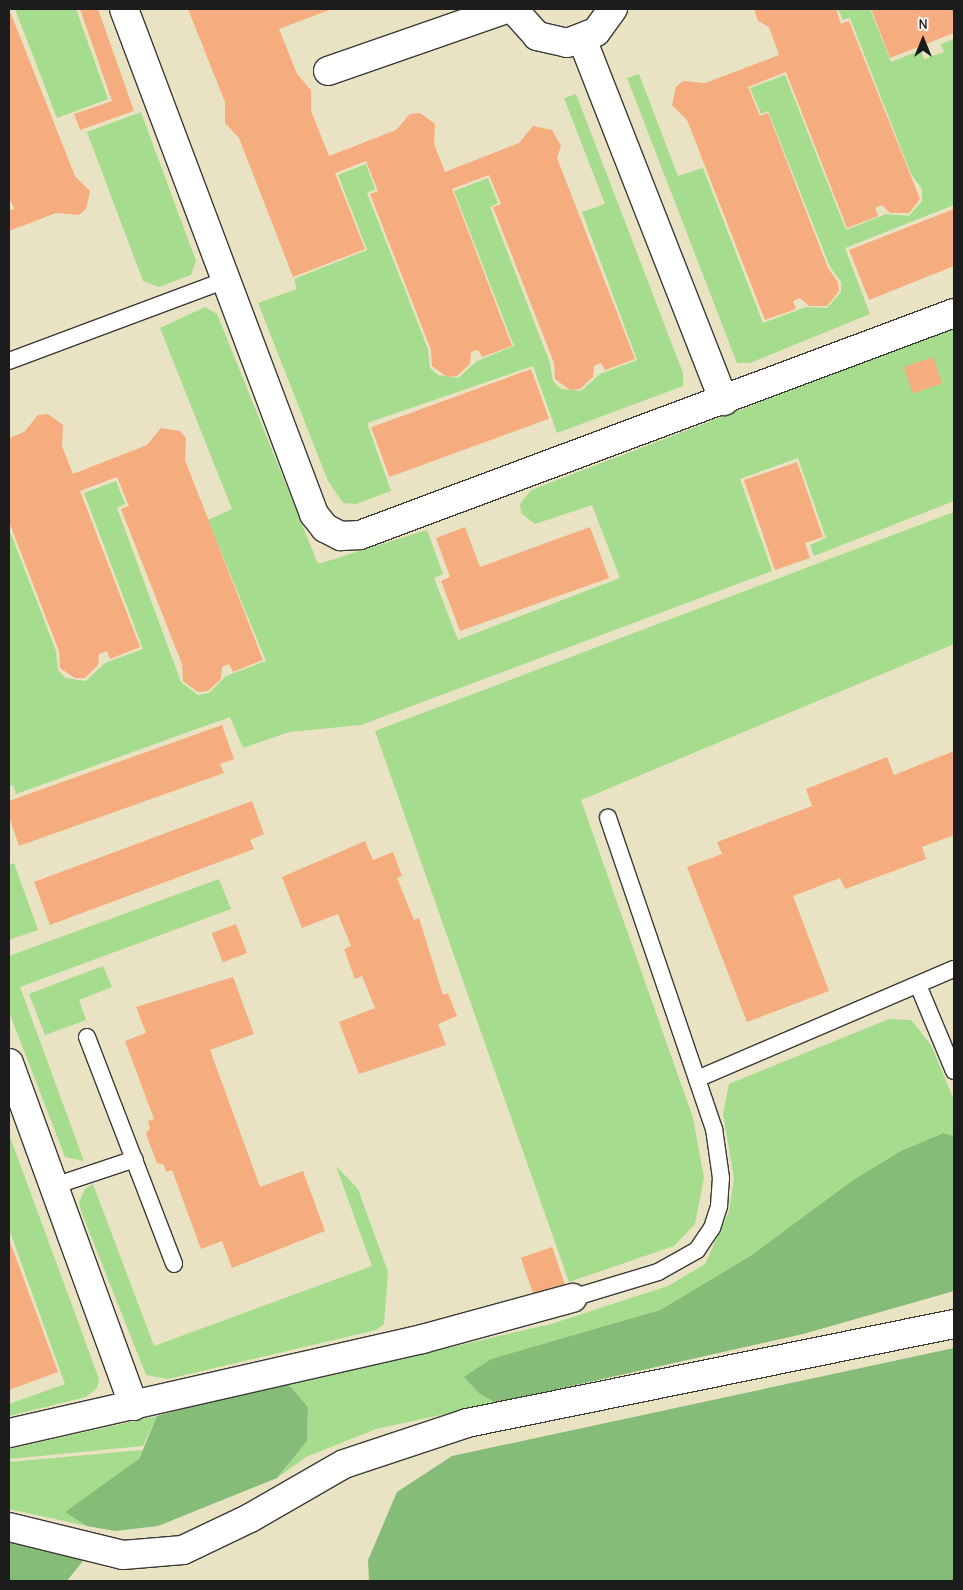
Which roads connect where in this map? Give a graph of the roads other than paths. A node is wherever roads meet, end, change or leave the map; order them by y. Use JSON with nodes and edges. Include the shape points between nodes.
{"nodes":[{"id":1,"x":124,"y":9,"type":"edge"},
{"id":2,"x":506,"y":9,"type":"edge"},
{"id":3,"x":513,"y":9,"type":"edge"},
{"id":4,"x":613,"y":9,"type":"edge"},
{"id":5,"x":582,"y":39,"type":"junction"},
{"id":6,"x":328,"y":71,"type":"dead end"},
{"id":7,"x":226,"y":280,"type":"junction"},
{"id":8,"x":954,"y":313,"type":"edge"},
{"id":9,"x":9,"y":362,"type":"edge"},
{"id":10,"x":724,"y":401,"type":"junction"},
{"id":11,"x":608,"y":818,"type":"dead end"},
{"id":12,"x":954,"y":969,"type":"edge"},
{"id":13,"x":918,"y":985,"type":"junction"},
{"id":14,"x":87,"y":1037,"type":"dead end"},
{"id":15,"x":9,"y":1064,"type":"edge"},
{"id":16,"x":954,"y":1071,"type":"edge"},
{"id":17,"x":697,"y":1078,"type":"junction"},
{"id":18,"x":135,"y":1159,"type":"junction"},
{"id":19,"x":54,"y":1186,"type":"junction"},
{"id":20,"x":174,"y":1264,"type":"dead end"},
{"id":21,"x":572,"y":1298,"type":"joint"},
{"id":22,"x":954,"y":1324,"type":"edge"},
{"id":23,"x":134,"y":1406,"type":"junction"},
{"id":24,"x":9,"y":1432,"type":"edge"},
{"id":25,"x":9,"y":1527,"type":"edge"}],
"edges":[{"from":1,"to":7,"type":"street"},
{"from":2,"to":6,"type":"street"},
{"from":3,"to":5,"type":"street","via":[[537,36],[567,43]]},
{"from":4,"to":5,"type":"street","via":[[596,32]]},
{"from":5,"to":10,"type":"street"},
{"from":7,"to":9,"type":"lane"},
{"from":7,"to":10,"type":"street","via":[[314,514],[325,528],[341,536],[360,535]]},
{"from":8,"to":10,"type":"street"},
{"from":11,"to":17,"type":"lane"},
{"from":12,"to":13,"type":"lane"},
{"from":13,"to":16,"type":"lane"},
{"from":13,"to":17,"type":"lane"},
{"from":14,"to":18,"type":"lane"},
{"from":15,"to":19,"type":"street"},
{"from":17,"to":21,"type":"lane","via":[[714,1130],[721,1178],[712,1228],[697,1250],[658,1272]]},
{"from":18,"to":19,"type":"lane"},
{"from":18,"to":20,"type":"lane"},
{"from":19,"to":23,"type":"street"},
{"from":21,"to":23,"type":"street","via":[[422,1339]]},
{"from":22,"to":25,"type":"street","via":[[467,1423],[344,1464],[250,1518],[183,1550],[123,1555]]},
{"from":23,"to":24,"type":"street"}]}
